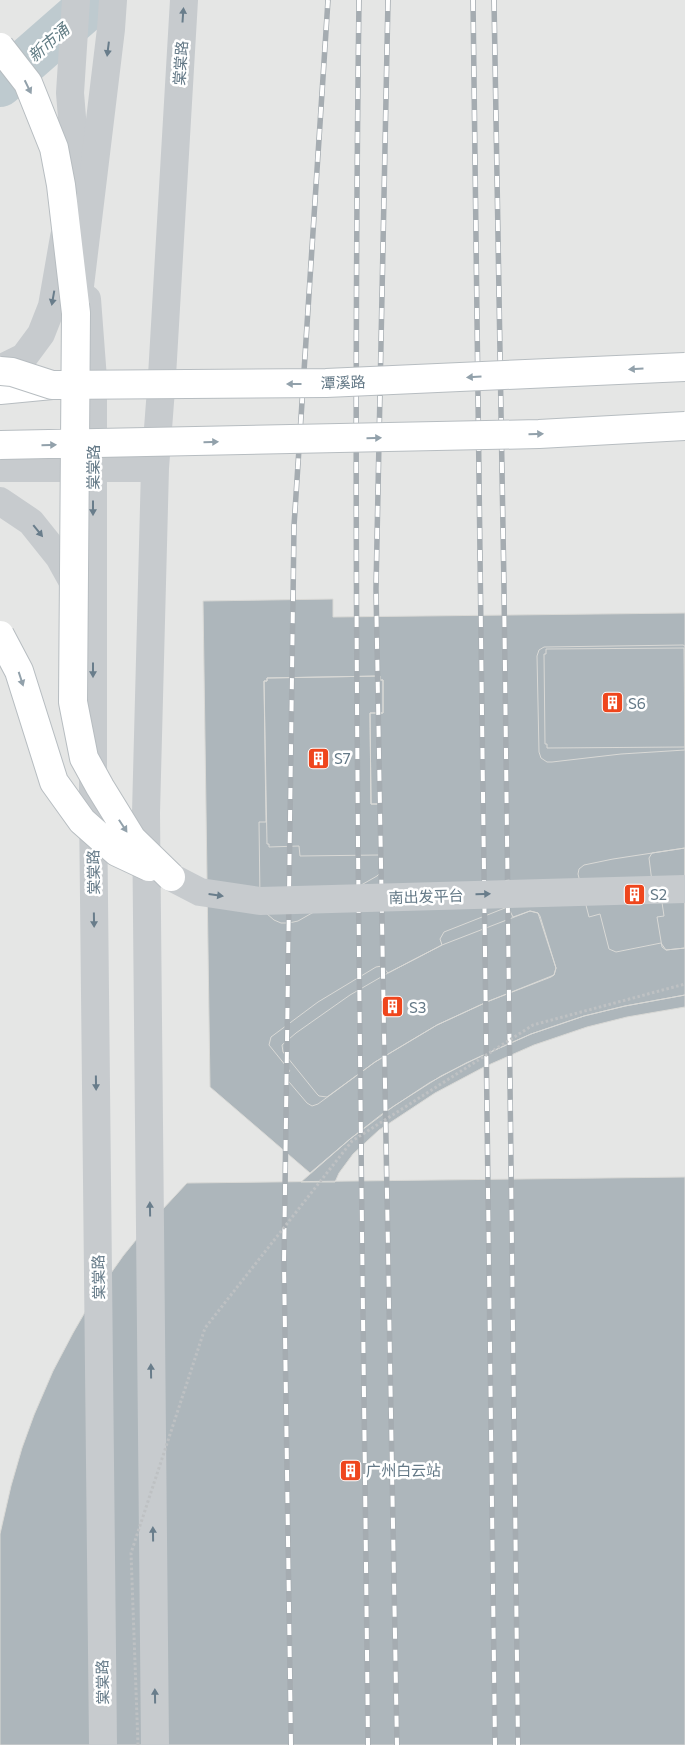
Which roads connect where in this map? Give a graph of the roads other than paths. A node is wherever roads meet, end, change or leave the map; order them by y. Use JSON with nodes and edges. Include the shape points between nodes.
{"nodes":[{"id":1,"x":76,"y":0,"type":"edge"},
{"id":2,"x":113,"y":0,"type":"edge"},
{"id":3,"x":184,"y":0,"type":"edge"},
{"id":4,"x":0,"y":47,"type":"edge"},
{"id":5,"x":76,"y":164,"type":"junction"},
{"id":6,"x":76,"y":313,"type":"junction"},
{"id":7,"x":685,"y":367,"type":"edge"},
{"id":8,"x":0,"y":370,"type":"edge"},
{"id":9,"x":162,"y":376,"type":"junction"},
{"id":10,"x":93,"y":379,"type":"junction"},
{"id":11,"x":0,"y":381,"type":"edge"},
{"id":12,"x":52,"y":385,"type":"junction"},
{"id":13,"x":0,"y":390,"type":"edge"},
{"id":14,"x":685,"y":426,"type":"edge"},
{"id":15,"x":0,"y":446,"type":"edge"},
{"id":16,"x":0,"y":468,"type":"edge"},
{"id":17,"x":155,"y":468,"type":"junction"},
{"id":18,"x":93,"y":469,"type":"junction"},
{"id":19,"x":0,"y":501,"type":"edge"},
{"id":20,"x":93,"y":618,"type":"junction"},
{"id":21,"x":0,"y":635,"type":"edge"},
{"id":22,"x":171,"y":877,"type":"junction"},
{"id":23,"x":685,"y":889,"type":"edge"},
{"id":24,"x":103,"y":1745,"type":"edge"},
{"id":25,"x":155,"y":1745,"type":"edge"}],
"edges":[{"from":1,"to":5,"type":"street","name":"棠棠路","via":[[70,92]]},
{"from":2,"to":6,"type":"street","one_way":true,"bridge":true},
{"from":9,"to":3,"type":"street","name":"棠棠路","one_way":true},
{"from":4,"to":6,"type":"main road","one_way":true,"bridge":true,"via":[[28,83],[54,148]]},
{"from":5,"to":8,"type":"street","one_way":true,"via":[[52,306],[41,334],[24,357]]},
{"from":5,"to":10,"type":"street","name":"棠棠路"},
{"from":6,"to":22,"type":"main road","one_way":true,"bridge":true,"via":[[73,702],[84,758],[100,787],[132,839]]},
{"from":7,"to":12,"type":"main road","name":"潭溪路","one_way":true,"bridge":true,"via":[[326,384]]},
{"from":8,"to":12,"type":"main road","bridge":true},
{"from":9,"to":10,"type":"street"},
{"from":9,"to":17,"type":"street","name":"棠棠路"},
{"from":10,"to":11,"type":"street"},
{"from":10,"to":18,"type":"street","name":"棠棠路"},
{"from":12,"to":13,"type":"main road","name":"潭溪路"},
{"from":15,"to":14,"type":"main road","one_way":true,"bridge":true,"via":[[539,434]]},
{"from":16,"to":18,"type":"street"},
{"from":17,"to":18,"type":"street"},
{"from":25,"to":17,"type":"street","name":"棠棠路","one_way":true,"via":[[146,813]]},
{"from":18,"to":20,"type":"street","name":"棠棠路","one_way":true},
{"from":19,"to":20,"type":"street","one_way":true,"via":[[30,522],[47,543]]},
{"from":20,"to":24,"type":"street","name":"棠棠路","one_way":true},
{"from":21,"to":22,"type":"main road","one_way":true,"bridge":true,"via":[[19,671],[54,782],[65,798],[82,821],[117,852]]},
{"from":22,"to":23,"type":"street","name":"南出发平台","one_way":true,"bridge":true,"via":[[200,892],[260,901]]}]}
